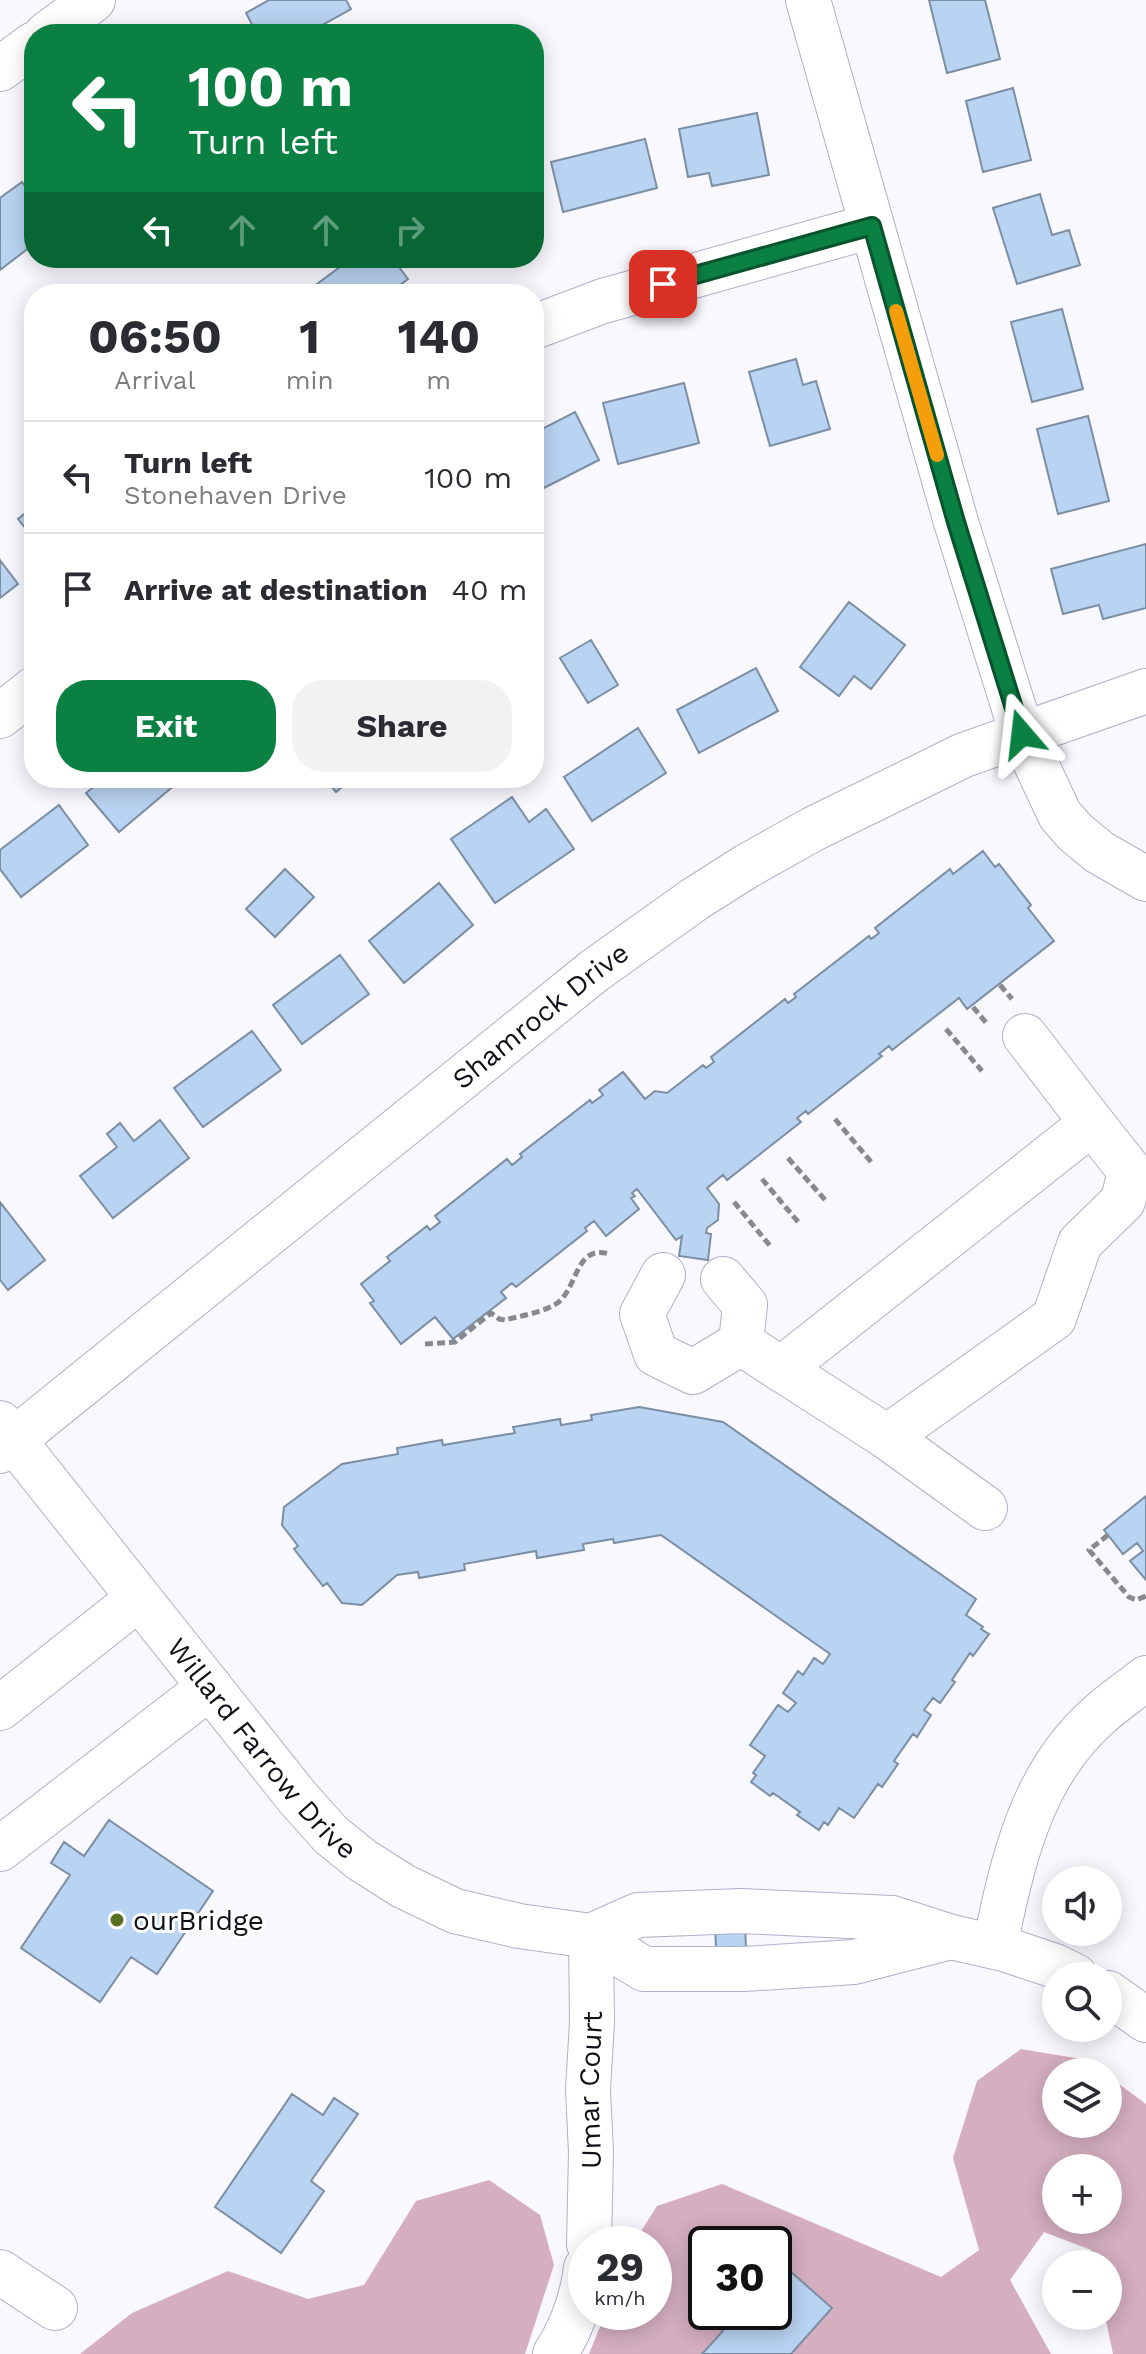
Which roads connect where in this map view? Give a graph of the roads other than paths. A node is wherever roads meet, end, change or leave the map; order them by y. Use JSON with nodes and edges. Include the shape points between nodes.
{"nodes":[{"id":1,"x":93,"y":0,"type":"edge"},
{"id":2,"x":808,"y":0,"type":"edge"},
{"id":3,"x":61,"y":24,"type":"edge"},
{"id":4,"x":24,"y":51,"type":"edge"},
{"id":5,"x":0,"y":69,"type":"edge"},
{"id":6,"x":872,"y":226,"type":"junction"},
{"id":7,"x":544,"y":323,"type":"edge"},
{"id":8,"x":1146,"y":691,"type":"edge"},
{"id":9,"x":24,"y":697,"type":"edge"},
{"id":10,"x":0,"y":716,"type":"edge"},
{"id":11,"x":1022,"y":734,"type":"junction"},
{"id":12,"x":1146,"y":879,"type":"edge"},
{"id":13,"x":1025,"y":1036,"type":"dead end"},
{"id":14,"x":1092,"y":1123,"type":"junction"},
{"id":15,"x":663,"y":1275,"type":"dead end"},
{"id":16,"x":723,"y":1279,"type":"dead end"},
{"id":17,"x":741,"y":1343,"type":"junction"},
{"id":18,"x":781,"y":1369,"type":"junction"},
{"id":19,"x":887,"y":1437,"type":"junction"},
{"id":20,"x":5,"y":1438,"type":"edge"},
{"id":21,"x":985,"y":1508,"type":"dead end"},
{"id":22,"x":139,"y":1598,"type":"junction"},
{"id":23,"x":1146,"y":1678,"type":"edge"},
{"id":24,"x":210,"y":1687,"type":"junction"},
{"id":25,"x":0,"y":1708,"type":"edge"},
{"id":26,"x":0,"y":1849,"type":"edge"},
{"id":27,"x":591,"y":1936,"type":"junction"},
{"id":28,"x":951,"y":1937,"type":"junction"},
{"id":29,"x":995,"y":1946,"type":"junction"},
{"id":30,"x":1043,"y":1962,"type":"edge"},
{"id":31,"x":1122,"y":2003,"type":"edge"},
{"id":32,"x":1146,"y":2020,"type":"edge"},
{"id":33,"x":589,"y":2226,"type":"edge"},
{"id":34,"x":0,"y":2272,"type":"edge"},
{"id":35,"x":55,"y":2308,"type":"dead end"},
{"id":36,"x":569,"y":2330,"type":"edge"},
{"id":37,"x":555,"y":2354,"type":"edge"}],
"edges":[{"from":1,"to":3,"type":"street"},
{"from":2,"to":6,"type":"street"},
{"from":4,"to":5,"type":"street"},
{"from":6,"to":7,"type":"street","via":[[603,301]]},
{"from":6,"to":11,"type":"street"},
{"from":8,"to":11,"type":"street","name":"Shamrock Drive"},
{"from":9,"to":10,"type":"street"},
{"from":11,"to":12,"type":"street","via":[[1060,815],[1099,852]]},
{"from":11,"to":20,"type":"street","name":"Shamrock Drive","via":[[964,755],[813,829],[695,899],[594,971]]},
{"from":13,"to":14,"type":"street"},
{"from":14,"to":18,"type":"street"},
{"from":14,"to":19,"type":"street","via":[[1130,1171],[1123,1201],[1080,1243],[1054,1318]]},
{"from":15,"to":17,"type":"street","via":[[642,1314],[656,1354],[693,1372]]},
{"from":16,"to":17,"type":"street","via":[[745,1305]]},
{"from":17,"to":18,"type":"street"},
{"from":18,"to":19,"type":"street"},
{"from":19,"to":21,"type":"street"},
{"from":20,"to":22,"type":"street","name":"Willard Farrow Drive"},
{"from":22,"to":24,"type":"street","name":"Willard Farrow Drive"},
{"from":22,"to":25,"type":"street"},
{"from":23,"to":29,"type":"street","via":[[1096,1717],[1058,1762],[1030,1814],[1010,1873]]},
{"from":24,"to":26,"type":"street"},
{"from":24,"to":27,"type":"street","name":"Willard Farrow Drive","via":[[297,1797],[362,1860],[455,1911]]},
{"from":27,"to":28,"type":"street","name":"Willard Farrow Drive","via":[[638,1915],[741,1911],[892,1918]]},
{"from":27,"to":28,"type":"street","name":"Willard Farrow Drive","via":[[644,1969],[854,1962]]},
{"from":27,"to":33,"type":"street","name":"Umar Court"},
{"from":28,"to":29,"type":"street","name":"Willard Farrow Drive"},
{"from":29,"to":30,"type":"street","name":"Willard Farrow Drive"},
{"from":31,"to":32,"type":"street"},
{"from":34,"to":35,"type":"street"},
{"from":36,"to":37,"type":"street"}]}
